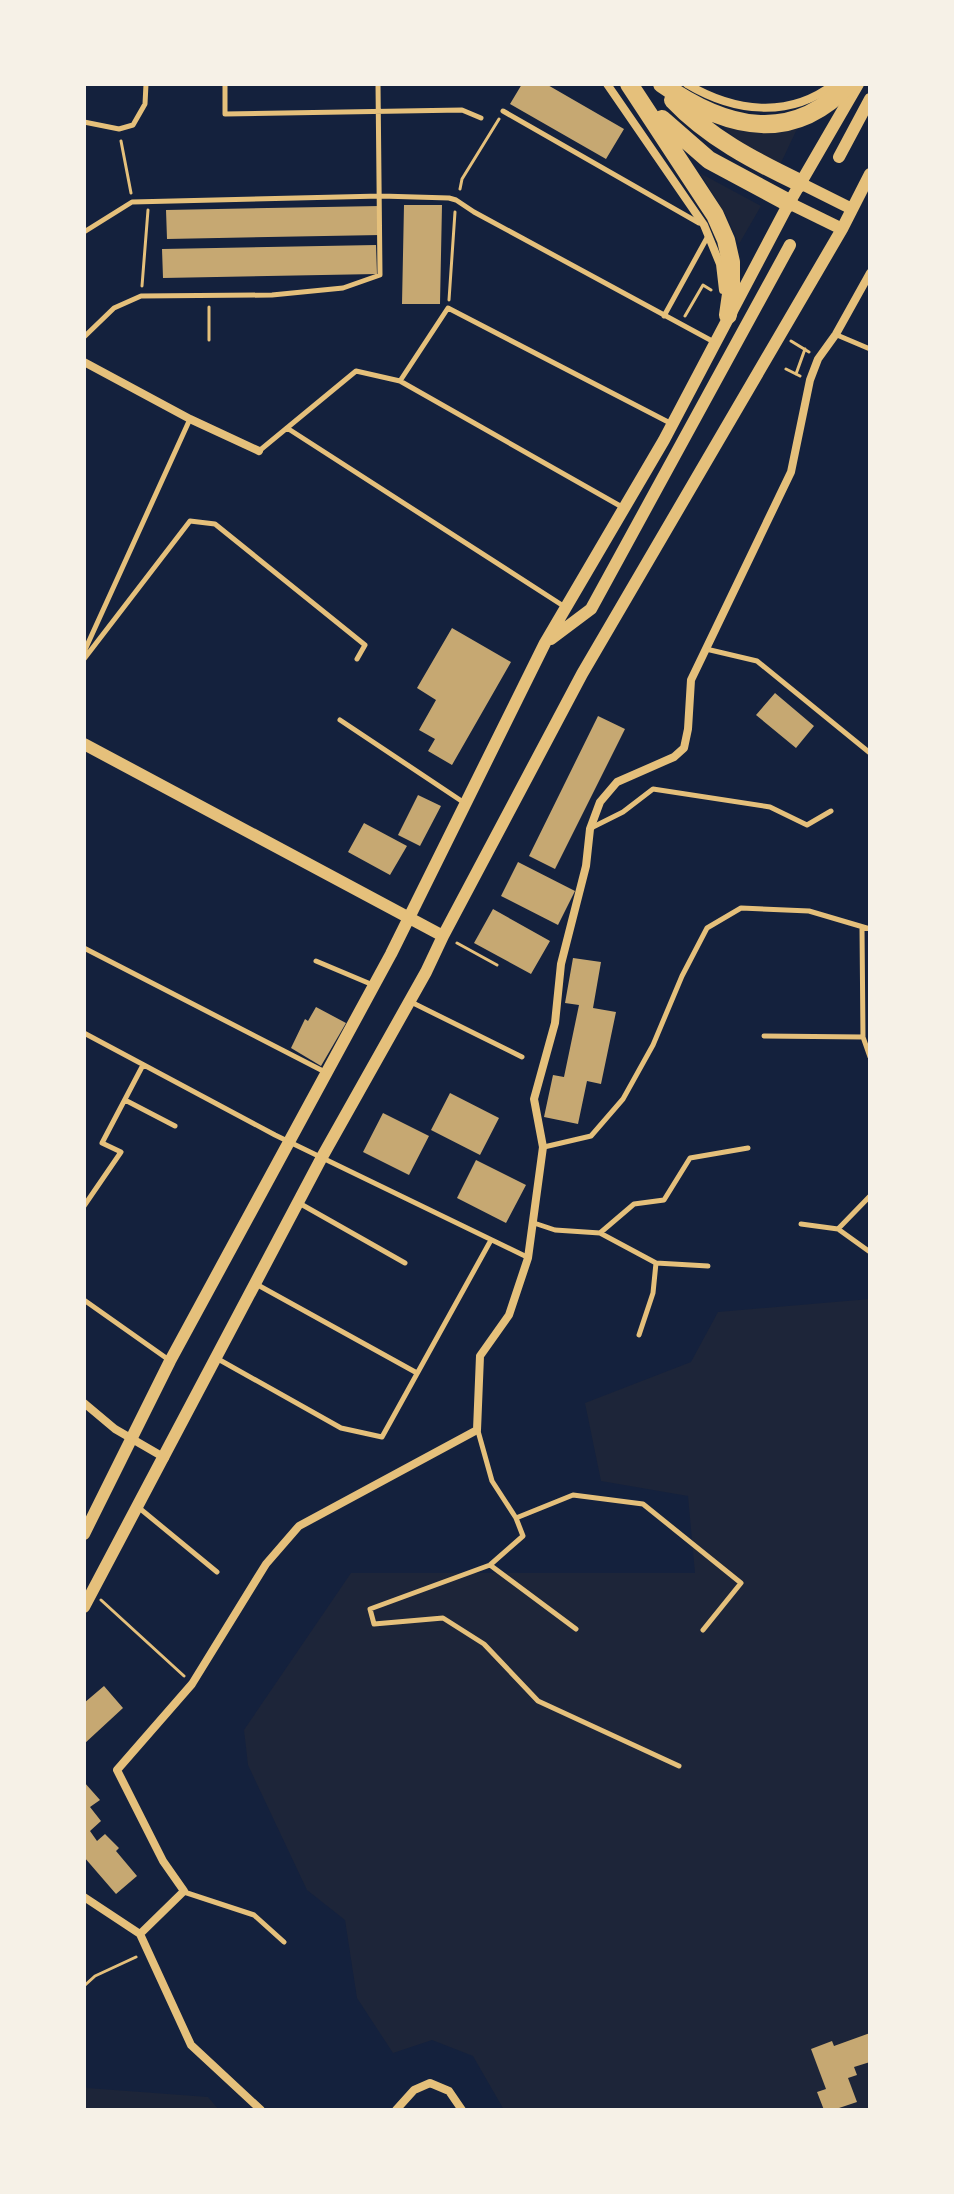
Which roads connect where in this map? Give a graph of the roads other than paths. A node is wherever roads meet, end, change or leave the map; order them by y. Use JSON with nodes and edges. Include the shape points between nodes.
{"nodes":[{"id":1,"x":146,"y":84,"type":"edge"},
{"id":2,"x":225,"y":84,"type":"edge"},
{"id":3,"x":378,"y":84,"type":"edge"},
{"id":4,"x":607,"y":84,"type":"edge"},
{"id":5,"x":630,"y":84,"type":"edge"},
{"id":6,"x":660,"y":84,"type":"edge"},
{"id":7,"x":687,"y":84,"type":"edge"},
{"id":8,"x":834,"y":84,"type":"edge"},
{"id":9,"x":849,"y":84,"type":"edge"},
{"id":10,"x":858,"y":84,"type":"edge"},
{"id":11,"x":870,"y":99,"type":"edge"},
{"id":12,"x":379,"y":111,"type":"junction"},
{"id":13,"x":503,"y":111,"type":"dead end"},
{"id":14,"x":481,"y":118,"type":"dead end"},
{"id":15,"x":84,"y":122,"type":"edge"},
{"id":16,"x":839,"y":157,"type":"dead end"},
{"id":17,"x":870,"y":174,"type":"edge"},
{"id":18,"x":800,"y":183,"type":"junction"},
{"id":19,"x":381,"y":196,"type":"junction"},
{"id":20,"x":789,"y":203,"type":"junction"},
{"id":21,"x":852,"y":209,"type":"junction"},
{"id":22,"x":704,"y":225,"type":"junction"},
{"id":23,"x":842,"y":229,"type":"junction"},
{"id":24,"x":84,"y":232,"type":"edge"},
{"id":25,"x":709,"y":234,"type":"junction"},
{"id":26,"x":790,"y":245,"type":"dead end"},
{"id":27,"x":870,"y":273,"type":"edge"},
{"id":28,"x":664,"y":316,"type":"junction"},
{"id":29,"x":721,"y":329,"type":"junction"},
{"id":30,"x":836,"y":334,"type":"junction"},
{"id":31,"x":84,"y":337,"type":"edge"},
{"id":32,"x":870,"y":349,"type":"edge"},
{"id":33,"x":84,"y":362,"type":"edge"},
{"id":34,"x":400,"y":381,"type":"junction"},
{"id":35,"x":190,"y":419,"type":"junction"},
{"id":36,"x":672,"y":425,"type":"junction"},
{"id":37,"x":287,"y":428,"type":"junction"},
{"id":38,"x":259,"y":451,"type":"joint"},
{"id":39,"x":625,"y":508,"type":"junction"},
{"id":40,"x":566,"y":607,"type":"junction"},
{"id":41,"x":545,"y":643,"type":"junction"},
{"id":42,"x":706,"y":649,"type":"junction"},
{"id":43,"x":84,"y":652,"type":"edge"},
{"id":44,"x":84,"y":659,"type":"edge"},
{"id":45,"x":357,"y":659,"type":"dead end"},
{"id":46,"x":340,"y":720,"type":"dead end"},
{"id":47,"x":84,"y":744,"type":"edge"},
{"id":48,"x":870,"y":753,"type":"edge"},
{"id":49,"x":467,"y":804,"type":"junction"},
{"id":50,"x":831,"y":811,"type":"dead end"},
{"id":51,"x":590,"y":829,"type":"junction"},
{"id":52,"x":409,"y":917,"type":"junction"},
{"id":53,"x":862,"y":928,"type":"junction"},
{"id":54,"x":870,"y":929,"type":"edge"},
{"id":55,"x":443,"y":936,"type":"junction"},
{"id":56,"x":84,"y":948,"type":"edge"},
{"id":57,"x":316,"y":961,"type":"dead end"},
{"id":58,"x":374,"y":986,"type":"junction"},
{"id":59,"x":410,"y":1001,"type":"junction"},
{"id":60,"x":84,"y":1033,"type":"edge"},
{"id":61,"x":764,"y":1036,"type":"dead end"},
{"id":62,"x":863,"y":1037,"type":"junction"},
{"id":63,"x":522,"y":1057,"type":"dead end"},
{"id":64,"x":870,"y":1057,"type":"edge"},
{"id":65,"x":143,"y":1065,"type":"junction"},
{"id":66,"x":326,"y":1073,"type":"junction"},
{"id":67,"x":125,"y":1100,"type":"junction"},
{"id":68,"x":175,"y":1126,"type":"dead end"},
{"id":69,"x":289,"y":1141,"type":"junction"},
{"id":70,"x":543,"y":1147,"type":"junction"},
{"id":71,"x":748,"y":1148,"type":"dead end"},
{"id":72,"x":322,"y":1157,"type":"junction"},
{"id":73,"x":870,"y":1196,"type":"edge"},
{"id":74,"x":298,"y":1203,"type":"junction"},
{"id":75,"x":84,"y":1206,"type":"edge"},
{"id":76,"x":533,"y":1223,"type":"junction"},
{"id":77,"x":801,"y":1224,"type":"dead end"},
{"id":78,"x":838,"y":1229,"type":"junction"},
{"id":79,"x":600,"y":1233,"type":"junction"},
{"id":80,"x":491,"y":1240,"type":"junction"},
{"id":81,"x":870,"y":1252,"type":"edge"},
{"id":82,"x":528,"y":1258,"type":"junction"},
{"id":83,"x":405,"y":1263,"type":"dead end"},
{"id":84,"x":656,"y":1263,"type":"junction"},
{"id":85,"x":708,"y":1266,"type":"dead end"},
{"id":86,"x":255,"y":1284,"type":"junction"},
{"id":87,"x":84,"y":1300,"type":"edge"},
{"id":88,"x":639,"y":1335,"type":"dead end"},
{"id":89,"x":217,"y":1358,"type":"junction"},
{"id":90,"x":170,"y":1361,"type":"junction"},
{"id":91,"x":417,"y":1373,"type":"junction"},
{"id":92,"x":84,"y":1403,"type":"edge"},
{"id":93,"x":477,"y":1430,"type":"junction"},
{"id":94,"x":131,"y":1438,"type":"junction"},
{"id":95,"x":165,"y":1458,"type":"junction"},
{"id":96,"x":137,"y":1507,"type":"junction"},
{"id":97,"x":516,"y":1518,"type":"junction"},
{"id":98,"x":84,"y":1534,"type":"edge"},
{"id":99,"x":490,"y":1565,"type":"junction"},
{"id":100,"x":217,"y":1572,"type":"dead end"},
{"id":101,"x":84,"y":1607,"type":"edge"},
{"id":102,"x":576,"y":1629,"type":"dead end"},
{"id":103,"x":703,"y":1630,"type":"dead end"},
{"id":104,"x":679,"y":1766,"type":"dead end"},
{"id":105,"x":184,"y":1891,"type":"junction"},
{"id":106,"x":84,"y":1897,"type":"edge"},
{"id":107,"x":140,"y":1934,"type":"junction"},
{"id":108,"x":284,"y":1942,"type":"dead end"},
{"id":109,"x":261,"y":2110,"type":"edge"},
{"id":110,"x":396,"y":2110,"type":"edge"},
{"id":111,"x":462,"y":2110,"type":"edge"}],
"edges":[{"from":1,"to":15,"type":"lane","via":[[145,104],[133,125],[119,129]]},
{"from":2,"to":12,"type":"lane","via":[[225,114]]},
{"from":3,"to":12,"type":"lane"},
{"from":4,"to":22,"type":"street"},
{"from":5,"to":20,"type":"highway","via":[[673,131],[709,160]]},
{"from":5,"to":29,"type":"highway","via":[[726,240],[731,294]]},
{"from":6,"to":9,"type":"highway","via":[[710,114],[780,124],[829,104]]},
{"from":6,"to":18,"type":"highway","via":[[687,115],[720,140]]},
{"from":7,"to":8,"type":"street","via":[[737,105],[775,109]]},
{"from":10,"to":18,"type":"street"},
{"from":11,"to":16,"type":"street"},
{"from":12,"to":14,"type":"lane","via":[[462,110]]},
{"from":12,"to":19,"type":"lane"},
{"from":13,"to":22,"type":"lane"},
{"from":17,"to":21,"type":"street"},
{"from":18,"to":20,"type":"street"},
{"from":18,"to":21,"type":"street"},
{"from":19,"to":24,"type":"lane","via":[[132,202]]},
{"from":19,"to":28,"type":"lane","via":[[456,200]]},
{"from":19,"to":31,"type":"lane","via":[[380,275],[343,288],[272,295],[141,296],[114,308]]},
{"from":20,"to":23,"type":"street"},
{"from":20,"to":29,"type":"street"},
{"from":21,"to":23,"type":"street"},
{"from":22,"to":25,"type":"street"},
{"from":23,"to":55,"type":"street","via":[[582,674]]},
{"from":25,"to":28,"type":"lane"},
{"from":25,"to":29,"type":"street","via":[[724,294]]},
{"from":26,"to":41,"type":"street","via":[[591,609]]},
{"from":27,"to":30,"type":"street"},
{"from":28,"to":29,"type":"lane","via":[[680,325]]},
{"from":29,"to":36,"type":"street"},
{"from":30,"to":32,"type":"lane"},
{"from":30,"to":42,"type":"street","via":[[810,380],[791,472]]},
{"from":33,"to":35,"type":"street"},
{"from":34,"to":36,"type":"lane","via":[[448,308]]},
{"from":34,"to":37,"type":"lane","via":[[356,371]]},
{"from":34,"to":39,"type":"lane"},
{"from":35,"to":38,"type":"street"},
{"from":35,"to":43,"type":"lane"},
{"from":36,"to":39,"type":"street"},
{"from":37,"to":38,"type":"lane"},
{"from":37,"to":40,"type":"lane"},
{"from":39,"to":40,"type":"street"},
{"from":40,"to":41,"type":"street"},
{"from":41,"to":49,"type":"street"},
{"from":42,"to":48,"type":"lane","via":[[757,661]]},
{"from":42,"to":51,"type":"street","via":[[691,680],[684,748],[617,782],[600,802]]},
{"from":44,"to":45,"type":"lane","via":[[190,521],[215,524],[365,645]]},
{"from":46,"to":49,"type":"lane"},
{"from":47,"to":52,"type":"street"},
{"from":49,"to":52,"type":"street"},
{"from":50,"to":51,"type":"lane","via":[[807,825],[770,807],[653,789]]},
{"from":51,"to":70,"type":"street","via":[[561,964],[555,1023],[534,1099]]},
{"from":52,"to":55,"type":"street"},
{"from":52,"to":58,"type":"street"},
{"from":53,"to":54,"type":"lane"},
{"from":53,"to":62,"type":"lane"},
{"from":53,"to":70,"type":"lane","via":[[809,911],[741,908],[707,928],[623,1099],[591,1136]]},
{"from":55,"to":59,"type":"street"},
{"from":56,"to":66,"type":"lane"},
{"from":57,"to":58,"type":"lane"},
{"from":58,"to":66,"type":"street"},
{"from":59,"to":63,"type":"lane"},
{"from":59,"to":72,"type":"street"},
{"from":60,"to":65,"type":"lane"},
{"from":61,"to":62,"type":"lane"},
{"from":62,"to":64,"type":"lane"},
{"from":65,"to":67,"type":"lane"},
{"from":65,"to":69,"type":"lane"},
{"from":66,"to":69,"type":"street"},
{"from":67,"to":68,"type":"lane"},
{"from":67,"to":75,"type":"lane","via":[[102,1143],[121,1152]]},
{"from":69,"to":72,"type":"lane"},
{"from":69,"to":90,"type":"street"},
{"from":70,"to":76,"type":"street"},
{"from":71,"to":79,"type":"lane","via":[[690,1158],[664,1200],[634,1204]]},
{"from":72,"to":74,"type":"street"},
{"from":72,"to":80,"type":"lane"},
{"from":73,"to":78,"type":"lane"},
{"from":74,"to":83,"type":"lane"},
{"from":74,"to":86,"type":"street"},
{"from":76,"to":79,"type":"lane"},
{"from":76,"to":82,"type":"street"},
{"from":77,"to":78,"type":"lane"},
{"from":78,"to":81,"type":"lane"},
{"from":79,"to":84,"type":"lane"},
{"from":80,"to":82,"type":"lane"},
{"from":80,"to":91,"type":"lane"},
{"from":82,"to":93,"type":"street","via":[[509,1315],[480,1356]]},
{"from":84,"to":85,"type":"lane"},
{"from":84,"to":88,"type":"lane"},
{"from":86,"to":89,"type":"street"},
{"from":86,"to":91,"type":"lane"},
{"from":87,"to":90,"type":"lane"},
{"from":89,"to":91,"type":"lane","via":[[341,1428],[382,1437]]},
{"from":89,"to":95,"type":"street"},
{"from":90,"to":94,"type":"street"},
{"from":92,"to":94,"type":"street"},
{"from":93,"to":97,"type":"lane","via":[[492,1481]]},
{"from":93,"to":105,"type":"street","via":[[299,1526],[266,1564],[192,1684],[117,1770]]},
{"from":94,"to":95,"type":"street"},
{"from":94,"to":98,"type":"street"},
{"from":95,"to":96,"type":"street"},
{"from":96,"to":100,"type":"lane"},
{"from":96,"to":101,"type":"street"},
{"from":97,"to":99,"type":"lane","via":[[523,1536]]},
{"from":97,"to":103,"type":"lane","via":[[573,1495],[643,1504],[741,1583]]},
{"from":99,"to":102,"type":"lane"},
{"from":99,"to":104,"type":"lane","via":[[370,1609],[374,1624],[443,1618],[484,1644],[538,1701]]},
{"from":105,"to":107,"type":"street"},
{"from":105,"to":108,"type":"lane","via":[[254,1915]]},
{"from":106,"to":107,"type":"street"},
{"from":107,"to":109,"type":"street","via":[[191,2045]]},
{"from":110,"to":111,"type":"street","via":[[414,2090],[430,2083],[449,2091]]}]}
